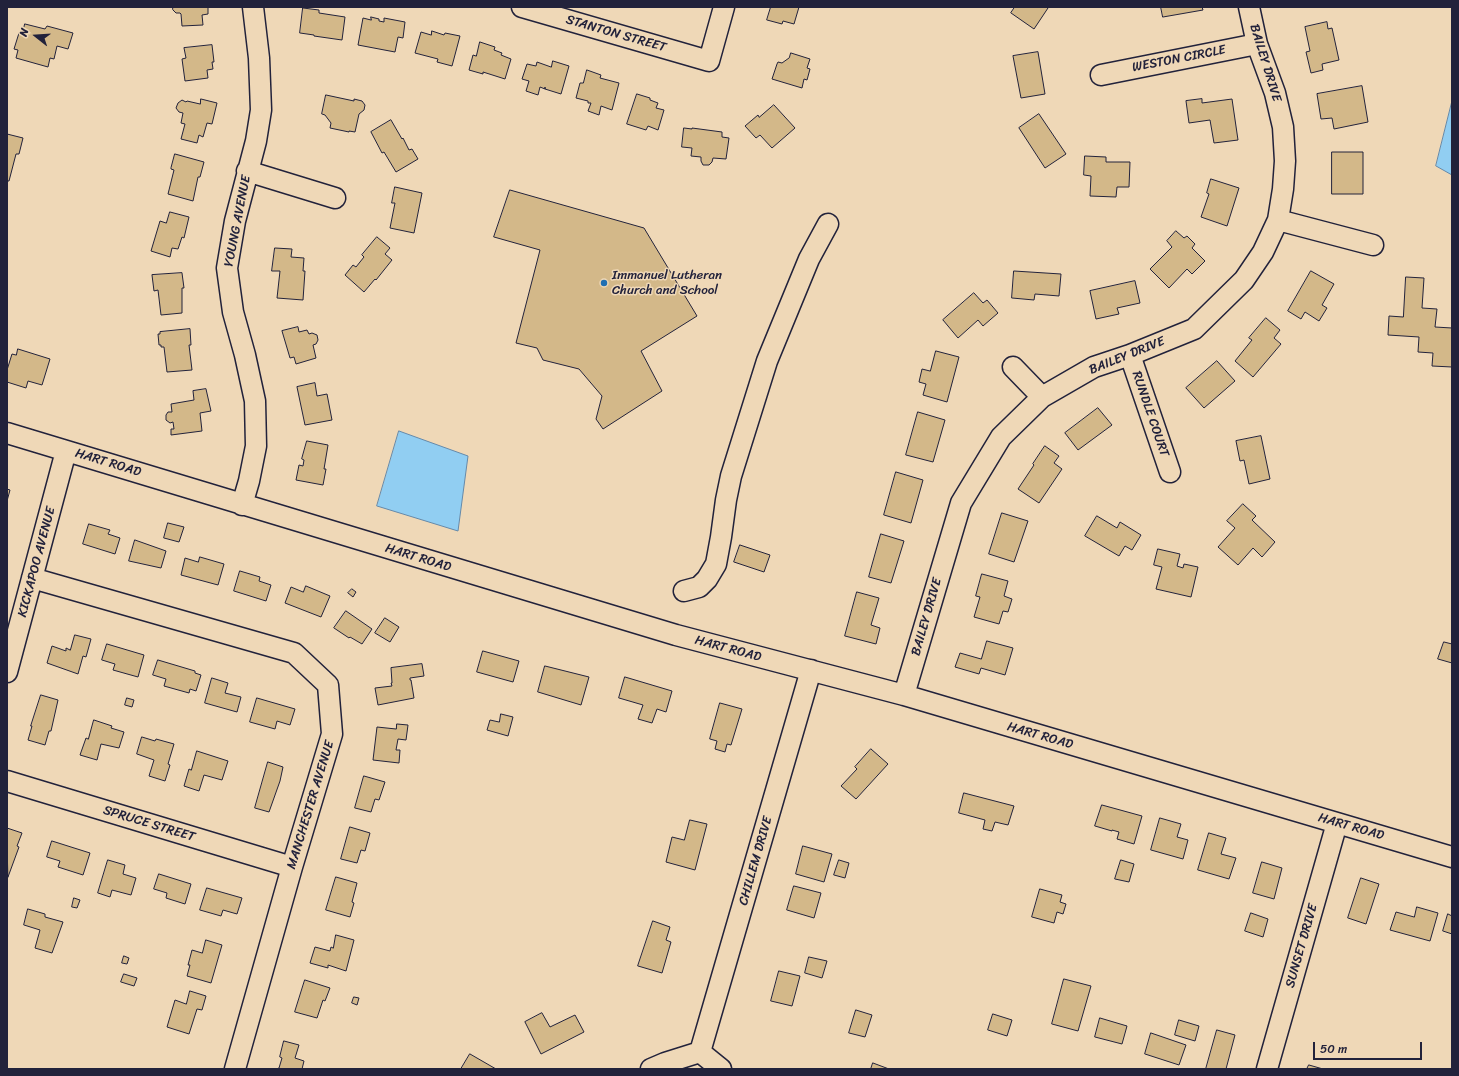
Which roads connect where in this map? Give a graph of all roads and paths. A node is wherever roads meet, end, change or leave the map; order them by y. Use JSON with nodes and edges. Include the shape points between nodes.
{"nodes":[{"id":1,"x":254,"y":7,"type":"edge"},
{"id":2,"x":522,"y":7,"type":"edge"},
{"id":3,"x":724,"y":7,"type":"edge"},
{"id":4,"x":1249,"y":7,"type":"edge"},
{"id":5,"x":1256,"y":44,"type":"junction"},
{"id":6,"x":1101,"y":75,"type":"dead end"},
{"id":7,"x":247,"y":171,"type":"junction"},
{"id":8,"x":335,"y":198,"type":"dead end"},
{"id":9,"x":1278,"y":220,"type":"junction"},
{"id":10,"x":828,"y":224,"type":"dead end"},
{"id":11,"x":1373,"y":245,"type":"dead end"},
{"id":12,"x":1130,"y":355,"type":"junction"},
{"id":13,"x":1013,"y":367,"type":"dead end"},
{"id":14,"x":1042,"y":397,"type":"junction"},
{"id":15,"x":7,"y":433,"type":"edge"},
{"id":16,"x":66,"y":451,"type":"junction"},
{"id":17,"x":1170,"y":472,"type":"dead end"},
{"id":18,"x":242,"y":505,"type":"junction"},
{"id":19,"x":32,"y":578,"type":"junction"},
{"id":20,"x":684,"y":591,"type":"dead end"},
{"id":21,"x":811,"y":670,"type":"junction"},
{"id":22,"x":7,"y":672,"type":"edge"},
{"id":23,"x":904,"y":695,"type":"junction"},
{"id":24,"x":7,"y":781,"type":"edge"},
{"id":25,"x":1337,"y":823,"type":"junction"},
{"id":26,"x":1452,"y":857,"type":"edge"},
{"id":27,"x":292,"y":866,"type":"junction"},
{"id":28,"x":700,"y":1052,"type":"junction"},
{"id":29,"x":235,"y":1069,"type":"edge"},
{"id":30,"x":651,"y":1069,"type":"edge"},
{"id":31,"x":721,"y":1069,"type":"edge"},
{"id":32,"x":1267,"y":1069,"type":"edge"}],
"edges":[{"from":1,"to":7,"type":"street","name":"YOUNG AVENUE","via":[[260,58],[261,110],[256,141]]},
{"from":2,"to":3,"type":"street","name":"STANTON STREET","via":[[709,61]]},
{"from":4,"to":5,"type":"street","name":"BAILEY DRIVE"},
{"from":5,"to":6,"type":"street","name":"WESTON CIRCLE"},
{"from":5,"to":9,"type":"street","name":"BAILEY DRIVE","via":[[1275,93],[1283,127],[1284,182]]},
{"from":7,"to":8,"type":"street"},
{"from":7,"to":18,"type":"street","name":"YOUNG AVENUE","via":[[227,268],[233,312],[255,401],[256,446]]},
{"from":9,"to":11,"type":"street"},
{"from":9,"to":12,"type":"street","name":"BAILEY DRIVE","via":[[1263,252],[1244,280],[1194,329]]},
{"from":10,"to":20,"type":"street","via":[[809,259],[767,361],[731,476],[716,564],[699,587]]},
{"from":12,"to":14,"type":"street","name":"BAILEY DRIVE","via":[[1094,367]]},
{"from":12,"to":17,"type":"street","name":"RUNDLE COURT"},
{"from":13,"to":14,"type":"street"},
{"from":14,"to":23,"type":"street","name":"BAILEY DRIVE","via":[[1001,437],[961,503]]},
{"from":15,"to":16,"type":"street","name":"HART ROAD"},
{"from":16,"to":18,"type":"street","name":"HART ROAD"},
{"from":16,"to":19,"type":"street","name":"KICKAPOO AVENUE"},
{"from":18,"to":21,"type":"street","name":"HART ROAD","via":[[676,635]]},
{"from":19,"to":22,"type":"street","name":"KICKAPOO AVENUE"},
{"from":19,"to":27,"type":"street","name":"MANCHESTER AVENUE","via":[[294,653],[328,685],[332,734]]},
{"from":21,"to":23,"type":"street","name":"HART ROAD"},
{"from":21,"to":28,"type":"street","name":"CHILLEM DRIVE"},
{"from":23,"to":25,"type":"street","name":"HART ROAD"},
{"from":24,"to":27,"type":"street","name":"SPRUCE STREET"},
{"from":25,"to":26,"type":"street","name":"HART ROAD"},
{"from":25,"to":32,"type":"street","name":"SUNSET DRIVE"},
{"from":27,"to":29,"type":"street","name":"MANCHESTER AVENUE"},
{"from":28,"to":30,"type":"street"},
{"from":28,"to":31,"type":"street"}]}
